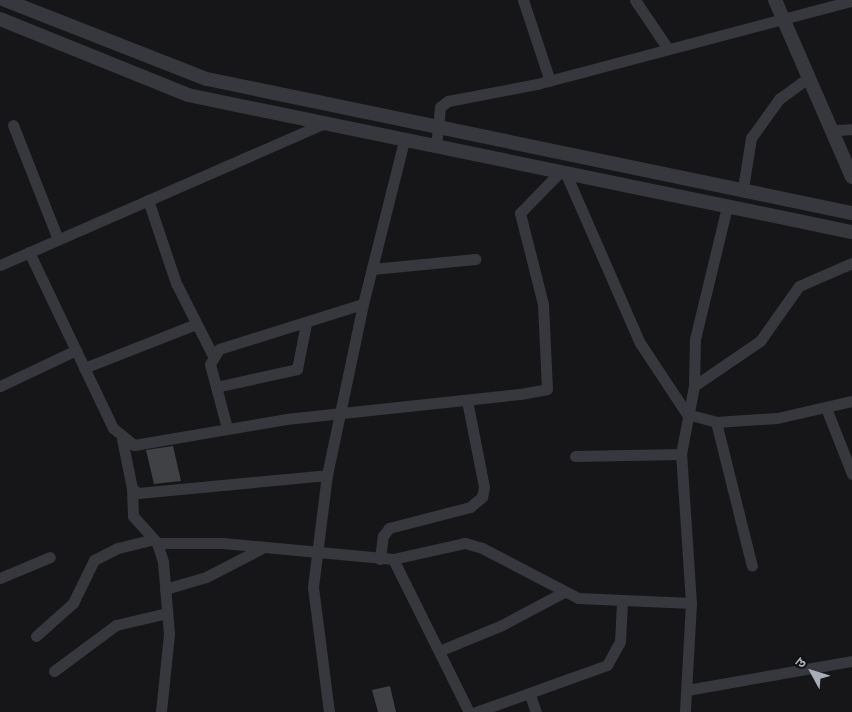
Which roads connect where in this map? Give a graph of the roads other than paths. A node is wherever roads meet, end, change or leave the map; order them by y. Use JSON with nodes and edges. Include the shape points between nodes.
{"nodes":[{"id":1,"x":4,"y":0,"type":"edge"},
{"id":2,"x":523,"y":0,"type":"edge"},
{"id":3,"x":635,"y":0,"type":"edge"},
{"id":4,"x":775,"y":0,"type":"edge"},
{"id":5,"x":852,"y":1,"type":"edge"},
{"id":6,"x":0,"y":19,"type":"edge"},
{"id":7,"x":781,"y":21,"type":"junction"},
{"id":8,"x":668,"y":49,"type":"junction"},
{"id":9,"x":809,"y":77,"type":"junction"},
{"id":10,"x":550,"y":80,"type":"junction"},
{"id":11,"x":322,"y":124,"type":"junction"},
{"id":12,"x":13,"y":125,"type":"dead end"},
{"id":13,"x":438,"y":128,"type":"junction"},
{"id":14,"x":852,"y":129,"type":"edge"},
{"id":15,"x":835,"y":130,"type":"junction"},
{"id":16,"x":404,"y":141,"type":"junction"},
{"id":17,"x":436,"y":147,"type":"junction"},
{"id":18,"x":562,"y":173,"type":"junction"},
{"id":19,"x":852,"y":177,"type":"edge"},
{"id":20,"x":743,"y":188,"type":"junction"},
{"id":21,"x":148,"y":200,"type":"junction"},
{"id":22,"x":727,"y":207,"type":"junction"},
{"id":23,"x":852,"y":213,"type":"edge"},
{"id":24,"x":852,"y":217,"type":"edge"},
{"id":25,"x":852,"y":232,"type":"edge"},
{"id":26,"x":58,"y":239,"type":"junction"},
{"id":27,"x":29,"y":252,"type":"junction"},
{"id":28,"x":476,"y":258,"type":"dead end"},
{"id":29,"x":852,"y":263,"type":"edge"},
{"id":30,"x":0,"y":265,"type":"edge"},
{"id":31,"x":372,"y":269,"type":"junction"},
{"id":32,"x":363,"y":304,"type":"junction"},
{"id":33,"x":196,"y":324,"type":"junction"},
{"id":34,"x":306,"y":324,"type":"junction"},
{"id":35,"x":76,"y":350,"type":"junction"},
{"id":36,"x":213,"y":356,"type":"junction"},
{"id":37,"x":84,"y":368,"type":"junction"},
{"id":38,"x":0,"y":386,"type":"edge"},
{"id":39,"x":694,"y":386,"type":"junction"},
{"id":40,"x":216,"y":387,"type":"junction"},
{"id":41,"x":467,"y":400,"type":"junction"},
{"id":42,"x":852,"y":401,"type":"edge"},
{"id":43,"x":826,"y":408,"type":"junction"},
{"id":44,"x":338,"y":414,"type":"junction"},
{"id":45,"x":687,"y":414,"type":"junction"},
{"id":46,"x":716,"y":422,"type":"junction"},
{"id":47,"x":227,"y":428,"type":"junction"},
{"id":48,"x":122,"y":439,"type":"junction"},
{"id":49,"x":681,"y":454,"type":"junction"},
{"id":50,"x":575,"y":456,"type":"dead end"},
{"id":51,"x":852,"y":474,"type":"edge"},
{"id":52,"x":327,"y":475,"type":"junction"},
{"id":53,"x":132,"y":488,"type":"junction"},
{"id":54,"x":155,"y":541,"type":"junction"},
{"id":55,"x":265,"y":546,"type":"junction"},
{"id":56,"x":318,"y":550,"type":"junction"},
{"id":57,"x":50,"y":557,"type":"dead end"},
{"id":58,"x":380,"y":559,"type":"junction"},
{"id":59,"x":393,"y":559,"type":"junction"},
{"id":60,"x":752,"y":566,"type":"dead end"},
{"id":61,"x":0,"y":578,"type":"edge"},
{"id":62,"x":165,"y":589,"type":"junction"},
{"id":63,"x":564,"y":592,"type":"junction"},
{"id":64,"x":622,"y":602,"type":"junction"},
{"id":65,"x":691,"y":603,"type":"junction"},
{"id":66,"x":167,"y":613,"type":"junction"},
{"id":67,"x":36,"y":636,"type":"dead end"},
{"id":68,"x":439,"y":651,"type":"junction"},
{"id":69,"x":852,"y":661,"type":"edge"},
{"id":70,"x":54,"y":671,"type":"dead end"},
{"id":71,"x":687,"y":690,"type":"junction"},
{"id":72,"x":530,"y":695,"type":"junction"},
{"id":73,"x":161,"y":712,"type":"edge"},
{"id":74,"x":329,"y":712,"type":"edge"},
{"id":75,"x":469,"y":712,"type":"edge"},
{"id":76,"x":476,"y":712,"type":"edge"},
{"id":77,"x":536,"y":712,"type":"edge"},
{"id":78,"x":685,"y":712,"type":"edge"}],
"edges":[{"from":1,"to":13,"type":"street","via":[[207,79]]},
{"from":2,"to":10,"type":"street"},
{"from":3,"to":8,"type":"street"},
{"from":4,"to":7,"type":"street"},
{"from":5,"to":7,"type":"street"},
{"from":6,"to":11,"type":"street","via":[[188,95]]},
{"from":7,"to":8,"type":"street"},
{"from":7,"to":9,"type":"street"},
{"from":8,"to":10,"type":"street"},
{"from":9,"to":15,"type":"street"},
{"from":9,"to":20,"type":"street","via":[[779,99],[755,131]]},
{"from":10,"to":13,"type":"street","via":[[442,103]]},
{"from":11,"to":16,"type":"street"},
{"from":11,"to":21,"type":"street"},
{"from":12,"to":26,"type":"street"},
{"from":13,"to":17,"type":"street"},
{"from":13,"to":20,"type":"street"},
{"from":14,"to":15,"type":"street"},
{"from":15,"to":19,"type":"street"},
{"from":16,"to":17,"type":"street"},
{"from":16,"to":31,"type":"street"},
{"from":17,"to":18,"type":"street"},
{"from":18,"to":22,"type":"street"},
{"from":18,"to":41,"type":"street","via":[[520,214],[544,304],[547,389]]},
{"from":18,"to":45,"type":"street","via":[[640,343]]},
{"from":20,"to":23,"type":"street"},
{"from":21,"to":26,"type":"street"},
{"from":21,"to":33,"type":"street","via":[[176,283]]},
{"from":22,"to":25,"type":"street"},
{"from":22,"to":39,"type":"street","via":[[695,339]]},
{"from":24,"to":25,"type":"street"},
{"from":26,"to":27,"type":"street"},
{"from":27,"to":30,"type":"street"},
{"from":27,"to":35,"type":"street"},
{"from":28,"to":31,"type":"street"},
{"from":29,"to":39,"type":"street","via":[[799,286],[760,341]]},
{"from":31,"to":32,"type":"street"},
{"from":32,"to":34,"type":"street"},
{"from":32,"to":44,"type":"street"},
{"from":33,"to":36,"type":"street"},
{"from":33,"to":37,"type":"street"},
{"from":34,"to":36,"type":"street","via":[[219,349]]},
{"from":34,"to":40,"type":"street","via":[[297,369]]},
{"from":35,"to":37,"type":"street"},
{"from":35,"to":38,"type":"street"},
{"from":36,"to":40,"type":"street"},
{"from":37,"to":48,"type":"street"},
{"from":39,"to":45,"type":"street"},
{"from":40,"to":47,"type":"street"},
{"from":41,"to":44,"type":"street"},
{"from":41,"to":58,"type":"street","via":[[484,487],[482,498],[470,507],[389,528],[383,536]]},
{"from":42,"to":43,"type":"street"},
{"from":43,"to":46,"type":"street","via":[[777,418]]},
{"from":43,"to":51,"type":"street"},
{"from":44,"to":47,"type":"street"},
{"from":44,"to":52,"type":"street"},
{"from":45,"to":46,"type":"street"},
{"from":45,"to":49,"type":"street"},
{"from":46,"to":60,"type":"street"},
{"from":47,"to":48,"type":"street","via":[[134,445]]},
{"from":48,"to":53,"type":"street"},
{"from":49,"to":50,"type":"street"},
{"from":49,"to":65,"type":"street"},
{"from":52,"to":53,"type":"street","via":[[148,494]]},
{"from":52,"to":56,"type":"street"},
{"from":53,"to":54,"type":"street","via":[[133,516]]},
{"from":54,"to":55,"type":"street"},
{"from":54,"to":62,"type":"street"},
{"from":54,"to":67,"type":"street","via":[[118,548],[94,560],[73,603]]},
{"from":55,"to":56,"type":"street"},
{"from":55,"to":62,"type":"street","via":[[206,577]]},
{"from":56,"to":58,"type":"street"},
{"from":56,"to":74,"type":"street","via":[[314,614]]},
{"from":57,"to":61,"type":"street"},
{"from":58,"to":59,"type":"street"},
{"from":59,"to":63,"type":"street","via":[[465,543],[482,548]]},
{"from":59,"to":68,"type":"street"},
{"from":62,"to":66,"type":"street"},
{"from":63,"to":64,"type":"street"},
{"from":63,"to":68,"type":"street","via":[[502,626]]},
{"from":64,"to":65,"type":"street"},
{"from":64,"to":72,"type":"street","via":[[620,642],[607,665]]},
{"from":65,"to":71,"type":"street"},
{"from":66,"to":70,"type":"street","via":[[116,626]]},
{"from":66,"to":73,"type":"street"},
{"from":68,"to":75,"type":"street"},
{"from":69,"to":71,"type":"street"},
{"from":71,"to":78,"type":"street"},
{"from":72,"to":76,"type":"street"},
{"from":72,"to":77,"type":"street"}]}
